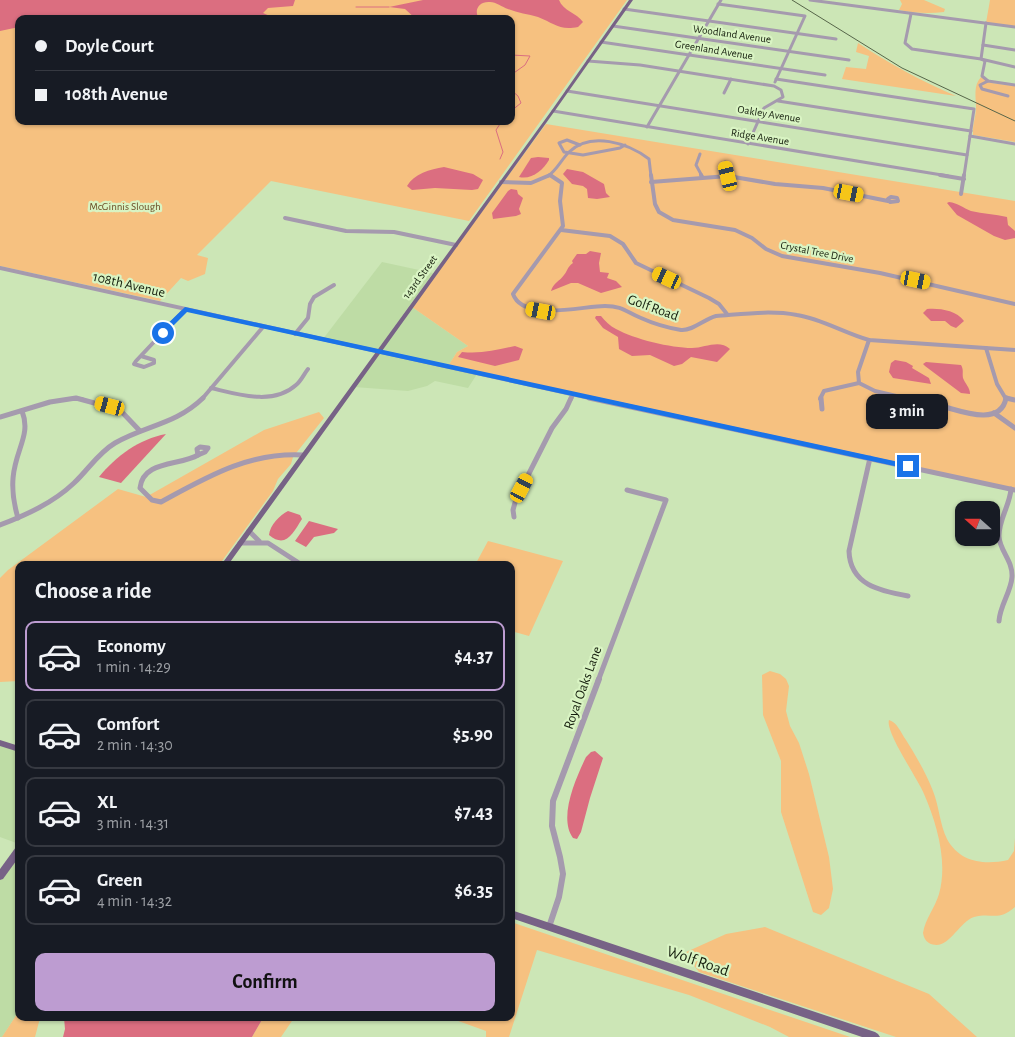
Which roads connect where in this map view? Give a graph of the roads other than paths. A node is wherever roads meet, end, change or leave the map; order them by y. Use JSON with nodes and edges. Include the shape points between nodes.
{"nodes":[{"id":1,"x":631,"y":0,"type":"edge"},
{"id":2,"x":721,"y":0,"type":"edge"},
{"id":3,"x":810,"y":0,"type":"edge"},
{"id":4,"x":855,"y":0,"type":"edge"},
{"id":5,"x":718,"y":4,"type":"junction"},
{"id":6,"x":853,"y":6,"type":"junction"},
{"id":7,"x":624,"y":9,"type":"junction"},
{"id":8,"x":911,"y":14,"type":"junction"},
{"id":9,"x":708,"y":21,"type":"junction"},
{"id":10,"x":986,"y":23,"type":"junction"},
{"id":11,"x":613,"y":26,"type":"junction"},
{"id":12,"x":1015,"y":27,"type":"edge"},
{"id":13,"x":797,"y":33,"type":"junction"},
{"id":14,"x":699,"y":38,"type":"junction"},
{"id":15,"x":836,"y":39,"type":"dead end"},
{"id":16,"x":601,"y":42,"type":"junction"},
{"id":17,"x":983,"y":45,"type":"junction"},
{"id":18,"x":1015,"y":50,"type":"edge"},
{"id":19,"x":789,"y":52,"type":"junction"},
{"id":20,"x":689,"y":55,"type":"junction"},
{"id":21,"x":981,"y":59,"type":"junction"},
{"id":22,"x":849,"y":60,"type":"dead end"},
{"id":23,"x":588,"y":61,"type":"junction"},
{"id":24,"x":1015,"y":67,"type":"edge"},
{"id":25,"x":781,"y":69,"type":"junction"},
{"id":26,"x":680,"y":71,"type":"junction"},
{"id":27,"x":825,"y":75,"type":"dead end"},
{"id":28,"x":731,"y":79,"type":"junction"},
{"id":29,"x":776,"y":79,"type":"junction"},
{"id":30,"x":988,"y":81,"type":"junction"},
{"id":31,"x":1015,"y":85,"type":"edge"},
{"id":32,"x":774,"y":86,"type":"junction"},
{"id":33,"x":567,"y":91,"type":"junction"},
{"id":34,"x":724,"y":93,"type":"dead end"},
{"id":35,"x":1008,"y":96,"type":"dead end"},
{"id":36,"x":777,"y":101,"type":"junction"},
{"id":37,"x":659,"y":106,"type":"junction"},
{"id":38,"x":553,"y":112,"type":"junction"},
{"id":39,"x":758,"y":122,"type":"junction"},
{"id":40,"x":647,"y":127,"type":"junction"},
{"id":41,"x":971,"y":134,"type":"junction"},
{"id":42,"x":748,"y":144,"type":"junction"},
{"id":43,"x":1015,"y":144,"type":"edge"},
{"id":44,"x":625,"y":145,"type":"junction"},
{"id":45,"x":580,"y":146,"type":"junction"},
{"id":46,"x":567,"y":154,"type":"junction"},
{"id":47,"x":700,"y":154,"type":"dead end"},
{"id":48,"x":967,"y":155,"type":"junction"},
{"id":49,"x":725,"y":162,"type":"dead end"},
{"id":50,"x":550,"y":175,"type":"junction"},
{"id":51,"x":728,"y":176,"type":"junction"},
{"id":52,"x":702,"y":177,"type":"junction"},
{"id":53,"x":964,"y":180,"type":"junction"},
{"id":54,"x":501,"y":182,"type":"junction"},
{"id":55,"x":651,"y":182,"type":"junction"},
{"id":56,"x":962,"y":194,"type":"dead end"},
{"id":57,"x":888,"y":201,"type":"dead end"},
{"id":58,"x":285,"y":218,"type":"dead end"},
{"id":59,"x":561,"y":230,"type":"junction"},
{"id":60,"x":456,"y":244,"type":"junction"},
{"id":61,"x":0,"y":268,"type":"edge"},
{"id":62,"x":334,"y":285,"type":"dead end"},
{"id":63,"x":1015,"y":304,"type":"edge"},
{"id":64,"x":185,"y":309,"type":"junction"},
{"id":65,"x":727,"y":314,"type":"junction"},
{"id":66,"x":264,"y":327,"type":"junction"},
{"id":67,"x":296,"y":334,"type":"junction"},
{"id":68,"x":869,"y":340,"type":"junction"},
{"id":69,"x":986,"y":348,"type":"junction"},
{"id":70,"x":1015,"y":350,"type":"edge"},
{"id":71,"x":378,"y":352,"type":"junction"},
{"id":72,"x":140,"y":356,"type":"dead end"},
{"id":73,"x":308,"y":369,"type":"dead end"},
{"id":74,"x":860,"y":383,"type":"junction"},
{"id":75,"x":211,"y":388,"type":"junction"},
{"id":76,"x":573,"y":394,"type":"junction"},
{"id":77,"x":1006,"y":398,"type":"junction"},
{"id":78,"x":1015,"y":400,"type":"edge"},
{"id":79,"x":822,"y":409,"type":"dead end"},
{"id":80,"x":22,"y":411,"type":"junction"},
{"id":81,"x":994,"y":413,"type":"junction"},
{"id":82,"x":0,"y":417,"type":"edge"},
{"id":83,"x":1015,"y":428,"type":"edge"},
{"id":84,"x":140,"y":432,"type":"junction"},
{"id":85,"x":14,"y":444,"type":"dead end"},
{"id":86,"x":198,"y":455,"type":"dead end"},
{"id":87,"x":303,"y":455,"type":"junction"},
{"id":88,"x":870,"y":458,"type":"junction"},
{"id":89,"x":627,"y":490,"type":"dead end"},
{"id":90,"x":1013,"y":490,"type":"edge"},
{"id":91,"x":7,"y":500,"type":"dead end"},
{"id":92,"x":514,"y":517,"type":"dead end"},
{"id":93,"x":18,"y":518,"type":"junction"},
{"id":94,"x":0,"y":524,"type":"edge"},
{"id":95,"x":249,"y":531,"type":"junction"},
{"id":96,"x":259,"y":541,"type":"junction"},
{"id":97,"x":240,"y":544,"type":"junction"},
{"id":98,"x":227,"y":561,"type":"edge"},
{"id":99,"x":297,"y":561,"type":"edge"},
{"id":100,"x":908,"y":596,"type":"dead end"},
{"id":101,"x":1000,"y":621,"type":"dead end"},
{"id":102,"x":0,"y":742,"type":"edge"},
{"id":103,"x":15,"y":748,"type":"edge"},
{"id":104,"x":15,"y":855,"type":"edge"},
{"id":105,"x":0,"y":876,"type":"edge"},
{"id":106,"x":515,"y":915,"type":"edge"},
{"id":107,"x":549,"y":926,"type":"junction"},
{"id":108,"x":875,"y":1037,"type":"edge"}],
"edges":[{"from":1,"to":7,"type":"main road","name":"143rd Street"},
{"from":2,"to":5,"type":"street"},
{"from":3,"to":6,"type":"street"},
{"from":4,"to":6,"type":"street"},
{"from":5,"to":9,"type":"street"},
{"from":5,"to":13,"type":"street","via":[[805,16]]},
{"from":6,"to":8,"type":"street"},
{"from":7,"to":9,"type":"street"},
{"from":7,"to":11,"type":"main road","name":"143rd Street"},
{"from":8,"to":10,"type":"street"},
{"from":8,"to":21,"type":"street","via":[[905,42],[912,49]]},
{"from":9,"to":13,"type":"street"},
{"from":9,"to":14,"type":"street"},
{"from":10,"to":12,"type":"street"},
{"from":10,"to":17,"type":"street"},
{"from":11,"to":14,"type":"street","name":"Woodland Avenue"},
{"from":11,"to":16,"type":"main road","name":"143rd Street"},
{"from":13,"to":15,"type":"street"},
{"from":13,"to":19,"type":"street"},
{"from":14,"to":19,"type":"street","name":"Woodland Avenue"},
{"from":14,"to":20,"type":"street"},
{"from":16,"to":20,"type":"street","name":"Greenland Avenue"},
{"from":16,"to":23,"type":"main road","name":"143rd Street"},
{"from":17,"to":18,"type":"street"},
{"from":17,"to":21,"type":"street"},
{"from":19,"to":22,"type":"street","name":"Woodland Avenue"},
{"from":19,"to":25,"type":"street"},
{"from":20,"to":25,"type":"street","name":"Greenland Avenue"},
{"from":20,"to":26,"type":"street"},
{"from":21,"to":24,"type":"street"},
{"from":21,"to":30,"type":"street","via":[[985,61],[982,76]]},
{"from":23,"to":26,"type":"street"},
{"from":23,"to":33,"type":"main road","name":"143rd Street"},
{"from":25,"to":27,"type":"street","name":"Greenland Avenue"},
{"from":25,"to":29,"type":"street"},
{"from":26,"to":28,"type":"street"},
{"from":26,"to":37,"type":"street"},
{"from":28,"to":32,"type":"street"},
{"from":28,"to":34,"type":"street"},
{"from":29,"to":32,"type":"street"},
{"from":29,"to":41,"type":"street","via":[[974,109]]},
{"from":30,"to":31,"type":"street"},
{"from":30,"to":35,"type":"street","via":[[980,85],[982,89]]},
{"from":32,"to":36,"type":"street","via":[[783,93]]},
{"from":33,"to":37,"type":"street","name":"Oakley Avenue"},
{"from":33,"to":38,"type":"main road","name":"143rd Street"},
{"from":36,"to":39,"type":"street","via":[[766,106]]},
{"from":36,"to":41,"type":"street"},
{"from":37,"to":39,"type":"street","name":"Oakley Avenue"},
{"from":37,"to":40,"type":"street"},
{"from":38,"to":40,"type":"street","name":"Ridge Avenue"},
{"from":38,"to":54,"type":"main road","name":"143rd Street"},
{"from":39,"to":42,"type":"street"},
{"from":39,"to":48,"type":"street","name":"Oakley Avenue"},
{"from":40,"to":42,"type":"street","name":"Ridge Avenue"},
{"from":41,"to":43,"type":"street"},
{"from":41,"to":48,"type":"street"},
{"from":42,"to":53,"type":"street","name":"Ridge Avenue"},
{"from":44,"to":45,"type":"street","name":"Crystal Tree Drive","via":[[600,142]]},
{"from":44,"to":46,"type":"street","via":[[583,156]]},
{"from":44,"to":55,"type":"street","name":"Crystal Tree Drive","via":[[637,149],[649,159]]},
{"from":45,"to":46,"type":"street","name":"Crystal Tree Drive"},
{"from":45,"to":46,"type":"street","name":"Crystal Tree Drive","via":[[573,141],[560,142]]},
{"from":46,"to":50,"type":"street","name":"Crystal Tree Drive"},
{"from":47,"to":52,"type":"street","via":[[696,165]]},
{"from":48,"to":53,"type":"street"},
{"from":49,"to":51,"type":"street"},
{"from":50,"to":54,"type":"street","via":[[531,183]]},
{"from":50,"to":59,"type":"street","via":[[562,182]]},
{"from":51,"to":52,"type":"street"},
{"from":51,"to":57,"type":"street","via":[[823,188]]},
{"from":52,"to":55,"type":"street"},
{"from":53,"to":56,"type":"street"},
{"from":54,"to":60,"type":"main road","name":"143rd Street"},
{"from":55,"to":63,"type":"street","name":"Crystal Tree Drive","via":[[656,208],[673,220],[735,230],[782,256],[880,273]]},
{"from":58,"to":60,"type":"street","via":[[352,232],[386,232]]},
{"from":59,"to":65,"type":"street","via":[[614,238],[624,245],[633,261],[719,304]]},
{"from":59,"to":65,"type":"street","name":"Golf Road","via":[[515,289],[514,298],[523,306],[541,311],[622,307],[640,318],[682,330],[707,318]]},
{"from":60,"to":71,"type":"main road","name":"143rd Street"},
{"from":61,"to":64,"type":"street","name":"108th Avenue"},
{"from":62,"to":67,"type":"street","via":[[314,297],[308,318]]},
{"from":64,"to":66,"type":"street","name":"108th Avenue"},
{"from":64,"to":72,"type":"street"},
{"from":65,"to":68,"type":"street","name":"Golf Road","via":[[798,314]]},
{"from":66,"to":67,"type":"street","name":"108th Avenue"},
{"from":66,"to":75,"type":"street"},
{"from":67,"to":71,"type":"street","name":"108th Avenue"},
{"from":68,"to":69,"type":"street","name":"Golf Road"},
{"from":68,"to":74,"type":"street","via":[[858,372]]},
{"from":69,"to":70,"type":"street","name":"Golf Road"},
{"from":69,"to":77,"type":"street"},
{"from":71,"to":76,"type":"street","name":"108th Avenue"},
{"from":71,"to":87,"type":"main road","name":"143rd Street"},
{"from":73,"to":75,"type":"street","via":[[287,391],[265,397]]},
{"from":74,"to":79,"type":"street","via":[[824,391],[820,400]]},
{"from":74,"to":81,"type":"street","via":[[875,391],[969,414]]},
{"from":75,"to":84,"type":"street","via":[[181,416]]},
{"from":76,"to":88,"type":"street","name":"108th Avenue"},
{"from":76,"to":92,"type":"street","via":[[516,499]]},
{"from":77,"to":78,"type":"street"},
{"from":77,"to":81,"type":"street","via":[[1001,409]]},
{"from":80,"to":82,"type":"street"},
{"from":80,"to":84,"type":"street","via":[[62,400],[89,400],[120,410]]},
{"from":80,"to":85,"type":"street","via":[[25,422]]},
{"from":81,"to":83,"type":"street"},
{"from":84,"to":93,"type":"street","via":[[108,448],[64,491]]},
{"from":86,"to":87,"type":"street","via":[[184,462],[154,468],[142,480],[140,488],[152,500],[161,502],[259,457]]},
{"from":87,"to":95,"type":"main road","name":"143rd Street"},
{"from":88,"to":90,"type":"street","name":"108th Avenue"},
{"from":88,"to":100,"type":"street","via":[[849,563],[858,577],[870,586]]},
{"from":89,"to":107,"type":"street","name":"Royal Oaks Lane","via":[[666,500],[553,801],[552,830],[563,880]]},
{"from":90,"to":101,"type":"street","via":[[999,538],[1011,563],[1012,578],[1000,610]]},
{"from":91,"to":93,"type":"street"},
{"from":93,"to":94,"type":"street"},
{"from":95,"to":96,"type":"street"},
{"from":95,"to":97,"type":"main road","name":"143rd Street"},
{"from":96,"to":97,"type":"street"},
{"from":96,"to":99,"type":"street","via":[[283,549]]},
{"from":97,"to":98,"type":"main road","name":"143rd Street"},
{"from":102,"to":103,"type":"main road"},
{"from":104,"to":105,"type":"main road"},
{"from":106,"to":107,"type":"main road","name":"Wolf Road"},
{"from":107,"to":108,"type":"main road","name":"Wolf Road"}]}
